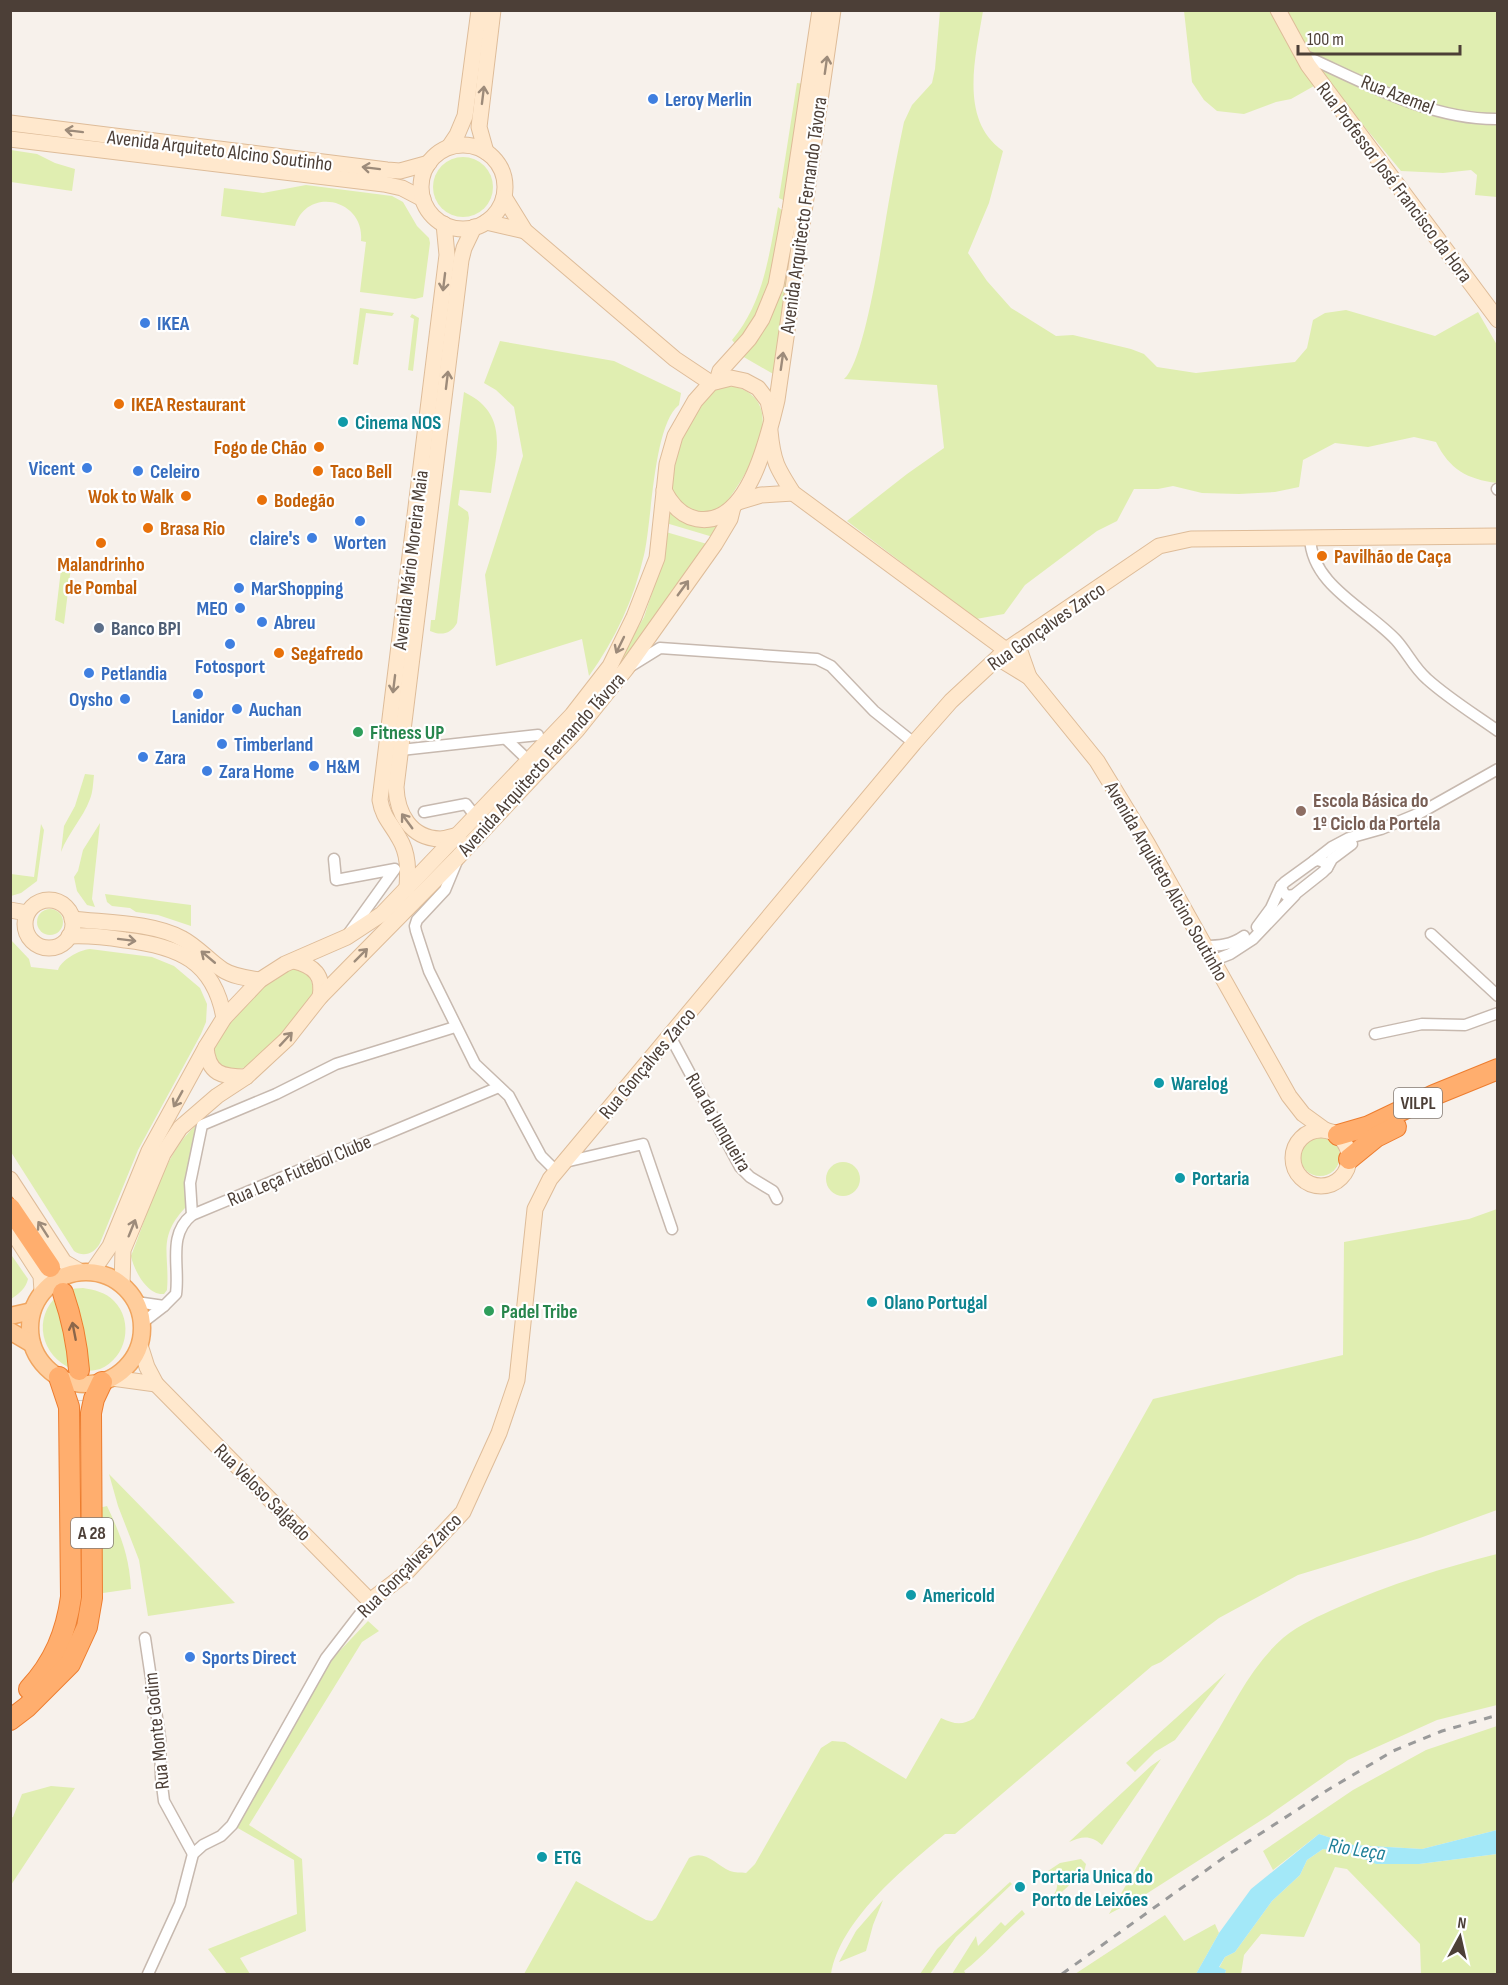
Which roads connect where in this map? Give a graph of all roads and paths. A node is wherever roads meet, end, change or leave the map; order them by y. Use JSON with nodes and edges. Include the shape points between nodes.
{"nodes":[{"id":1,"x":478,"y":10,"type":"edge"},
{"id":2,"x":493,"y":10,"type":"edge"},
{"id":3,"x":820,"y":10,"type":"edge"},
{"id":4,"x":833,"y":10,"type":"edge"},
{"id":5,"x":1278,"y":10,"type":"edge"},
{"id":6,"x":1303,"y":55,"type":"junction"},
{"id":7,"x":1497,"y":119,"type":"edge"},
{"id":8,"x":10,"y":123,"type":"edge"},
{"id":9,"x":10,"y":139,"type":"edge"},
{"id":10,"x":450,"y":147,"type":"junction"},
{"id":11,"x":486,"y":152,"type":"junction"},
{"id":12,"x":429,"y":163,"type":"junction"},
{"id":13,"x":504,"y":196,"type":"junction"},
{"id":14,"x":423,"y":199,"type":"junction"},
{"id":15,"x":444,"y":224,"type":"junction"},
{"id":16,"x":480,"y":225,"type":"junction"},
{"id":17,"x":525,"y":231,"type":"junction"},
{"id":18,"x":1497,"y":320,"type":"edge"},
{"id":19,"x":688,"y":369,"type":"junction"},
{"id":20,"x":714,"y":382,"type":"junction"},
{"id":21,"x":695,"y":400,"type":"junction"},
{"id":22,"x":771,"y":424,"type":"junction"},
{"id":23,"x":664,"y":490,"type":"junction"},
{"id":24,"x":793,"y":493,"type":"junction"},
{"id":25,"x":736,"y":505,"type":"junction"},
{"id":26,"x":1497,"y":536,"type":"edge"},
{"id":27,"x":1310,"y":537,"type":"junction"},
{"id":28,"x":657,"y":623,"type":"junction"},
{"id":29,"x":660,"y":648,"type":"junction"},
{"id":30,"x":1007,"y":650,"type":"junction"},
{"id":31,"x":626,"y":669,"type":"junction"},
{"id":32,"x":1029,"y":677,"type":"junction"},
{"id":33,"x":1497,"y":731,"type":"edge"},
{"id":34,"x":538,"y":735,"type":"dead end"},
{"id":35,"x":507,"y":739,"type":"junction"},
{"id":36,"x":914,"y":743,"type":"junction"},
{"id":37,"x":401,"y":750,"type":"junction"},
{"id":38,"x":529,"y":761,"type":"junction"},
{"id":39,"x":1497,"y":769,"type":"edge"},
{"id":40,"x":424,"y":812,"type":"dead end"},
{"id":41,"x":476,"y":817,"type":"junction"},
{"id":42,"x":1370,"y":832,"type":"junction"},
{"id":43,"x":459,"y":835,"type":"junction"},
{"id":44,"x":459,"y":856,"type":"junction"},
{"id":45,"x":334,"y":859,"type":"dead end"},
{"id":46,"x":1314,"y":861,"type":"junction"},
{"id":47,"x":1327,"y":868,"type":"junction"},
{"id":48,"x":1281,"y":886,"type":"junction"},
{"id":49,"x":407,"y":889,"type":"junction"},
{"id":50,"x":1300,"y":890,"type":"junction"},
{"id":51,"x":374,"y":898,"type":"junction"},
{"id":52,"x":10,"y":910,"type":"edge"},
{"id":53,"x":27,"y":913,"type":"junction"},
{"id":54,"x":382,"y":914,"type":"junction"},
{"id":55,"x":72,"y":919,"type":"junction"},
{"id":56,"x":18,"y":928,"type":"edge"},
{"id":57,"x":1431,"y":934,"type":"dead end"},
{"id":58,"x":69,"y":936,"type":"junction"},
{"id":59,"x":347,"y":937,"type":"junction"},
{"id":60,"x":1204,"y":946,"type":"junction"},
{"id":61,"x":1230,"y":954,"type":"junction"},
{"id":62,"x":1212,"y":960,"type":"junction"},
{"id":63,"x":294,"y":961,"type":"junction"},
{"id":64,"x":260,"y":980,"type":"junction"},
{"id":65,"x":1225,"y":984,"type":"junction"},
{"id":66,"x":1497,"y":996,"type":"edge"},
{"id":67,"x":320,"y":997,"type":"junction"},
{"id":68,"x":1497,"y":1013,"type":"edge"},
{"id":69,"x":225,"y":1018,"type":"junction"},
{"id":70,"x":456,"y":1026,"type":"junction"},
{"id":71,"x":1375,"y":1034,"type":"dead end"},
{"id":72,"x":670,"y":1036,"type":"junction"},
{"id":73,"x":206,"y":1047,"type":"junction"},
{"id":74,"x":1497,"y":1069,"type":"edge"},
{"id":75,"x":246,"y":1077,"type":"junction"},
{"id":76,"x":1497,"y":1083,"type":"edge"},
{"id":77,"x":499,"y":1087,"type":"junction"},
{"id":78,"x":1289,"y":1096,"type":"junction"},
{"id":79,"x":1332,"y":1133,"type":"junction"},
{"id":80,"x":1296,"y":1143,"type":"junction"},
{"id":81,"x":1349,"y":1159,"type":"junction"},
{"id":82,"x":560,"y":1167,"type":"junction"},
{"id":83,"x":10,"y":1179,"type":"edge"},
{"id":84,"x":777,"y":1199,"type":"dead end"},
{"id":85,"x":10,"y":1208,"type":"edge"},
{"id":86,"x":192,"y":1215,"type":"junction"},
{"id":87,"x":10,"y":1228,"type":"edge"},
{"id":88,"x":672,"y":1229,"type":"dead end"},
{"id":89,"x":50,"y":1267,"type":"tunnel mouth"},
{"id":90,"x":86,"y":1272,"type":"junction"},
{"id":91,"x":122,"y":1285,"type":"junction"},
{"id":92,"x":42,"y":1292,"type":"junction"},
{"id":93,"x":63,"y":1293,"type":"tunnel mouth"},
{"id":94,"x":136,"y":1302,"type":"junction"},
{"id":95,"x":164,"y":1306,"type":"junction"},
{"id":96,"x":32,"y":1311,"type":"junction"},
{"id":97,"x":10,"y":1316,"type":"edge"},
{"id":98,"x":142,"y":1323,"type":"junction"},
{"id":99,"x":10,"y":1331,"type":"edge"},
{"id":100,"x":32,"y":1344,"type":"junction"},
{"id":101,"x":140,"y":1345,"type":"junction"},
{"id":102,"x":79,"y":1370,"type":"tunnel mouth"},
{"id":103,"x":59,"y":1377,"type":"junction"},
{"id":104,"x":107,"y":1380,"type":"junction"},
{"id":105,"x":156,"y":1384,"type":"junction"},
{"id":106,"x":79,"y":1401,"type":"tunnel mouth"},
{"id":107,"x":370,"y":1600,"type":"junction"},
{"id":108,"x":145,"y":1638,"type":"dead end"},
{"id":109,"x":58,"y":1675,"type":"junction"},
{"id":110,"x":10,"y":1705,"type":"edge"},
{"id":111,"x":10,"y":1720,"type":"edge"},
{"id":112,"x":193,"y":1854,"type":"junction"},
{"id":113,"x":148,"y":1974,"type":"edge"}],
"edges":[{"from":1,"to":10,"type":"main road","via":[[465,116]]},
{"from":11,"to":2,"type":"main road","one_way":true,"via":[[479,127]]},
{"from":3,"to":20,"type":"main road","name":"Avenida Arquitecto Fernando Távora","via":[[776,285],[762,319]]},
{"from":22,"to":4,"type":"main road","name":"Avenida Arquitecto Fernando Távora","one_way":true},
{"from":5,"to":6,"type":"main road","name":"Rua Professor José Francisco da Hora"},
{"from":6,"to":7,"type":"street","name":"Rua Azemel","via":[[1425,108]]},
{"from":6,"to":18,"type":"main road","name":"Rua Professor José Francisco da Hora"},
{"from":12,"to":8,"type":"main road","name":"Avenida Arquiteto Alcino Soutinho","one_way":true,"via":[[400,171],[387,170]]},
{"from":9,"to":14,"type":"main road","name":"Avenida Arquiteto Alcino Soutinho","via":[[384,184]]},
{"from":10,"to":11,"type":"main road","via":[[468,146]]},
{"from":10,"to":12,"type":"main road"},
{"from":11,"to":13,"type":"main road","via":[[502,171]]},
{"from":12,"to":14,"type":"main road","via":[[423,174]]},
{"from":13,"to":16,"type":"main road","via":[[500,207]]},
{"from":13,"to":17,"type":"main road"},
{"from":14,"to":15,"type":"main road"},
{"from":15,"to":16,"type":"main road","via":[[454,228]]},
{"from":15,"to":49,"type":"main road","name":"Avenida Mário Moreira Maia","one_way":true,"via":[[447,255],[380,800],[407,858]]},
{"from":16,"to":17,"type":"main road"},
{"from":37,"to":16,"type":"main road","name":"Avenida Mário Moreira Maia","one_way":true,"via":[[461,260],[464,248]]},
{"from":17,"to":19,"type":"main road"},
{"from":19,"to":20,"type":"main road"},
{"from":19,"to":21,"type":"main road"},
{"from":20,"to":21,"type":"main road","name":"Avenida Arquitecto Fernando Távora"},
{"from":20,"to":22,"type":"main road","via":[[731,378],[758,388],[768,401]]},
{"from":21,"to":23,"type":"main road","name":"Avenida Arquitecto Fernando Távora","via":[[675,436]]},
{"from":22,"to":24,"type":"main road","name":"Avenida Arquiteto Alcino Soutinho","via":[[778,470]]},
{"from":22,"to":25,"type":"main road","name":"Avenida Arquitecto Fernando Távora","via":[[753,476]]},
{"from":23,"to":25,"type":"main road","via":[[689,517],[719,517]]},
{"from":23,"to":38,"type":"main road","name":"Avenida Arquitecto Fernando Távora","one_way":true,"via":[[657,558],[610,666]]},
{"from":24,"to":25,"type":"main road","via":[[761,495]]},
{"from":24,"to":30,"type":"main road","name":"Avenida Arquiteto Alcino Soutinho"},
{"from":28,"to":25,"type":"main road","name":"Avenida Arquitecto Fernando Távora","one_way":true,"via":[[715,544]]},
{"from":26,"to":27,"type":"main road","name":"Rua Gonçalves Zarco"},
{"from":27,"to":30,"type":"main road","name":"Rua Gonçalves Zarco","via":[[1191,539],[1159,546]]},
{"from":27,"to":33,"type":"street","via":[[1313,559],[1337,589],[1397,640],[1426,679]]},
{"from":28,"to":29,"type":"street"},
{"from":28,"to":31,"type":"main road","name":"Avenida Arquitecto Fernando Távora"},
{"from":29,"to":31,"type":"street"},
{"from":29,"to":36,"type":"street","via":[[824,661],[874,711]]},
{"from":30,"to":32,"type":"main road","name":"Avenida Arquiteto Alcino Soutinho"},
{"from":30,"to":32,"type":"main road","name":"Avenida Arquiteto Alcino Soutinho"},
{"from":30,"to":36,"type":"main road","name":"Rua Gonçalves Zarco","via":[[951,701]]},
{"from":31,"to":44,"type":"main road","name":"Avenida Arquitecto Fernando Távora","via":[[577,730]]},
{"from":32,"to":60,"type":"main road","name":"Avenida Arquiteto Alcino Soutinho","via":[[1097,760]]},
{"from":34,"to":35,"type":"street"},
{"from":35,"to":37,"type":"street"},
{"from":35,"to":38,"type":"street"},
{"from":36,"to":72,"type":"main road","name":"Rua Gonçalves Zarco"},
{"from":43,"to":37,"type":"main road","name":"Avenida Mário Moreira Maia","one_way":true,"via":[[440,839],[424,835],[404,819],[396,802]]},
{"from":38,"to":41,"type":"main road","name":"Avenida Arquitecto Fernando Távora"},
{"from":39,"to":42,"type":"street","via":[[1420,813]]},
{"from":40,"to":41,"type":"street","via":[[466,804]]},
{"from":41,"to":43,"type":"main road","name":"Avenida Arquitecto Fernando Távora"},
{"from":42,"to":46,"type":"street","via":[[1349,838]]},
{"from":42,"to":47,"type":"street","via":[[1340,851]]},
{"from":43,"to":49,"type":"main road","name":"Avenida Arquitecto Fernando Távora"},
{"from":67,"to":44,"type":"main road","name":"Avenida Arquitecto Fernando Távora","one_way":true},
{"from":44,"to":70,"type":"street","via":[[445,890],[415,926],[429,971]]},
{"from":45,"to":51,"type":"street","via":[[336,880],[395,869]]},
{"from":46,"to":47,"type":"street","via":[[1324,862]]},
{"from":46,"to":48,"type":"street"},
{"from":47,"to":50,"type":"street"},
{"from":48,"to":50,"type":"street","via":[[1287,896]]},
{"from":48,"to":60,"type":"street","via":[[1252,932],[1224,946]]},
{"from":49,"to":54,"type":"main road","name":"Avenida Arquitecto Fernando Távora"},
{"from":50,"to":61,"type":"street","via":[[1262,931]]},
{"from":51,"to":54,"type":"street"},
{"from":51,"to":59,"type":"street"},
{"from":52,"to":53,"type":"main road"},
{"from":53,"to":55,"type":"main road","via":[[40,902],[51,901],[62,905]]},
{"from":53,"to":56,"type":"main road"},
{"from":54,"to":59,"type":"main road","name":"Avenida Arquitecto Fernando Távora"},
{"from":55,"to":58,"type":"main road"},
{"from":64,"to":55,"type":"main road","one_way":true,"via":[[224,971],[182,938],[156,929]]},
{"from":56,"to":58,"type":"main road","via":[[41,947],[57,947]]},
{"from":57,"to":66,"type":"street"},
{"from":58,"to":69,"type":"main road","one_way":true,"via":[[152,943],[177,951],[197,965],[215,986]]},
{"from":59,"to":63,"type":"main road","name":"Avenida Arquitecto Fernando Távora"},
{"from":60,"to":62,"type":"main road","name":"Avenida Arquiteto Alcino Soutinho"},
{"from":61,"to":62,"type":"street"},
{"from":61,"to":65,"type":"street"},
{"from":62,"to":65,"type":"main road","name":"Avenida Arquiteto Alcino Soutinho"},
{"from":63,"to":64,"type":"main road","name":"Avenida Arquitecto Fernando Távora"},
{"from":63,"to":67,"type":"main road","via":[[312,968],[319,977]]},
{"from":64,"to":69,"type":"main road","name":"Avenida Arquitecto Fernando Távora"},
{"from":65,"to":78,"type":"main road","name":"Avenida Arquiteto Alcino Soutinho"},
{"from":75,"to":67,"type":"main road","name":"Avenida Arquitecto Fernando Távora","one_way":true,"via":[[287,1040]]},
{"from":68,"to":71,"type":"street","via":[[1465,1025],[1422,1024]]},
{"from":69,"to":73,"type":"main road","name":"Avenida Arquitecto Fernando Távora"},
{"from":70,"to":77,"type":"street","via":[[475,1064]]},
{"from":70,"to":86,"type":"street","via":[[336,1064],[202,1125],[190,1183]]},
{"from":72,"to":82,"type":"main road","name":"Rua Gonçalves Zarco"},
{"from":72,"to":84,"type":"street","name":"Rua da Junqueira","via":[[740,1167],[750,1178],[773,1191]]},
{"from":73,"to":75,"type":"main road","via":[[213,1069],[224,1076]]},
{"from":73,"to":90,"type":"main road","name":"Avenida Arquitecto Fernando Távora","one_way":true,"via":[[149,1151],[110,1246]]},
{"from":74,"to":79,"type":"highway","number":"VILPL","via":[[1369,1126]]},
{"from":91,"to":75,"type":"main road","name":"Avenida Arquitecto Fernando Távora","one_way":true,"via":[[123,1250],[163,1154],[180,1128]]},
{"from":76,"to":81,"type":"highway","number":"VILPL","via":[[1386,1132]]},
{"from":77,"to":82,"type":"street","via":[[509,1096],[541,1156]]},
{"from":77,"to":86,"type":"street","name":"Rua Leça Futebol Clube"},
{"from":78,"to":79,"type":"main road","name":"Avenida Arquiteto Alcino Soutinho","via":[[1302,1114]]},
{"from":78,"to":80,"type":"main road","name":"Avenida Arquiteto Alcino Soutinho","via":[[1298,1125]]},
{"from":79,"to":80,"type":"main road","via":[[1314,1130]]},
{"from":79,"to":81,"type":"main road","via":[[1346,1146]]},
{"from":80,"to":81,"type":"main road","via":[[1295,1170],[1316,1186],[1336,1182]]},
{"from":82,"to":88,"type":"street","via":[[644,1143]]},
{"from":82,"to":107,"type":"main road","name":"Rua Gonçalves Zarco","via":[[535,1209],[517,1380],[499,1433],[463,1512],[405,1574]]},
{"from":90,"to":83,"type":"main road","one_way":true,"via":[[64,1262]]},
{"from":85,"to":89,"type":"highway"},
{"from":86,"to":95,"type":"street","via":[[176,1238],[176,1294]]},
{"from":87,"to":92,"type":"main road","via":[[41,1276]]},
{"from":90,"to":91,"type":"main road"},
{"from":90,"to":92,"type":"main road","via":[[60,1278]]},
{"from":91,"to":94,"type":"main road"},
{"from":92,"to":96,"type":"main road"},
{"from":102,"to":93,"type":"highway","one_way":true,"via":[[77,1342]]},
{"from":94,"to":95,"type":"street"},
{"from":94,"to":98,"type":"main road"},
{"from":95,"to":98,"type":"street"},
{"from":96,"to":97,"type":"main road"},
{"from":96,"to":100,"type":"main road"},
{"from":98,"to":101,"type":"main road"},
{"from":99,"to":100,"type":"main road"},
{"from":100,"to":103,"type":"main road","via":[[42,1363]]},
{"from":101,"to":104,"type":"main road","via":[[129,1364]]},
{"from":101,"to":105,"type":"main road","name":"Rua Veloso Salgado"},
{"from":103,"to":104,"type":"main road","via":[[80,1384]]},
{"from":103,"to":110,"type":"highway","via":[[69,1407],[71,1597],[67,1624],[51,1661]]},
{"from":104,"to":105,"type":"main road"},
{"from":104,"to":109,"type":"highway","number":"A 28","via":[[94,1399],[91,1413],[92,1598],[87,1627],[70,1664]]},
{"from":105,"to":107,"type":"main road","name":"Rua Veloso Salgado"},
{"from":106,"to":109,"type":"highway","via":[[79,1613]]},
{"from":107,"to":112,"type":"street","name":"Rua Gonçalves Zarco","via":[[326,1658],[232,1825]]},
{"from":108,"to":112,"type":"street","name":"Rua Monte Godim","via":[[160,1738],[164,1801]]},
{"from":109,"to":111,"type":"highway"},
{"from":112,"to":113,"type":"street","via":[[180,1904]]}]}
